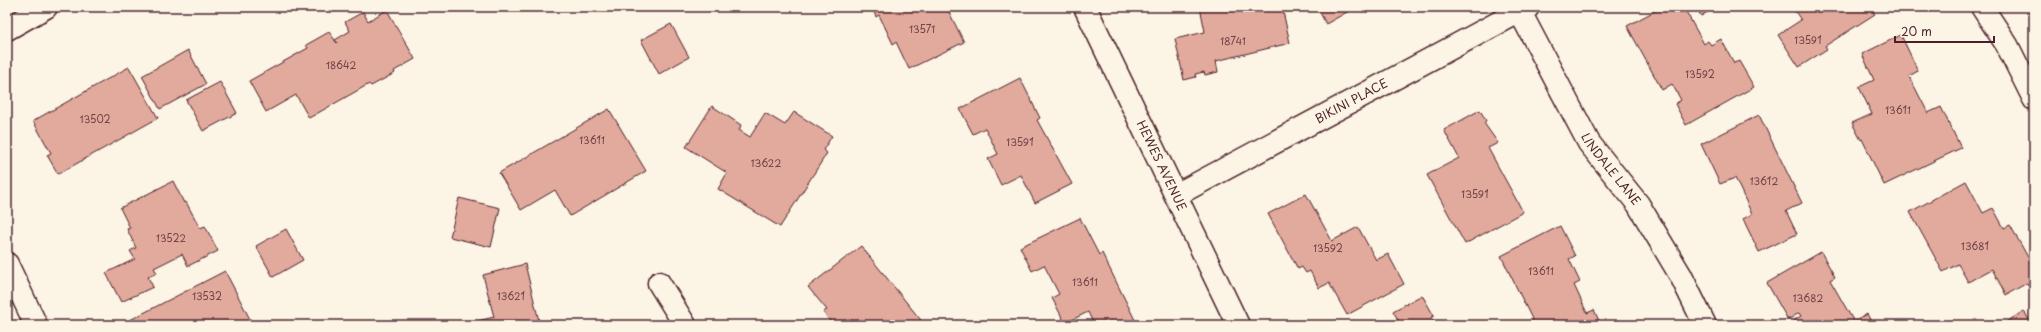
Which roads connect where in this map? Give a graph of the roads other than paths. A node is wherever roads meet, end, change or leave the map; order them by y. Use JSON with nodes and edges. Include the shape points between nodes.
{"nodes":[{"id":1,"x":46,"y":7,"type":"edge"},
{"id":2,"x":1085,"y":7,"type":"edge"},
{"id":3,"x":1982,"y":7,"type":"edge"},
{"id":4,"x":1524,"y":9,"type":"edge"},
{"id":5,"x":7,"y":29,"type":"edge"},
{"id":6,"x":2034,"y":99,"type":"edge"},
{"id":7,"x":1176,"y":195,"type":"junction"},
{"id":8,"x":7,"y":264,"type":"edge"},
{"id":9,"x":659,"y":283,"type":"dead end"},
{"id":10,"x":36,"y":325,"type":"edge"},
{"id":11,"x":685,"y":325,"type":"edge"},
{"id":12,"x":1238,"y":325,"type":"edge"},
{"id":13,"x":1705,"y":325,"type":"edge"}],
"edges":[{"from":1,"to":5,"type":"street"},
{"from":2,"to":7,"type":"street","name":"HEWES AVENUE"},
{"from":3,"to":6,"type":"street","via":[[2008,44]]},
{"from":4,"to":7,"type":"street","name":"BIKINI PLACE"},
{"from":4,"to":13,"type":"street","name":"LINDALE LANE","via":[[1589,142],[1638,204],[1681,276]]},
{"from":7,"to":12,"type":"street","name":"HEWES AVENUE"},
{"from":8,"to":10,"type":"street"},
{"from":9,"to":11,"type":"street"}]}
